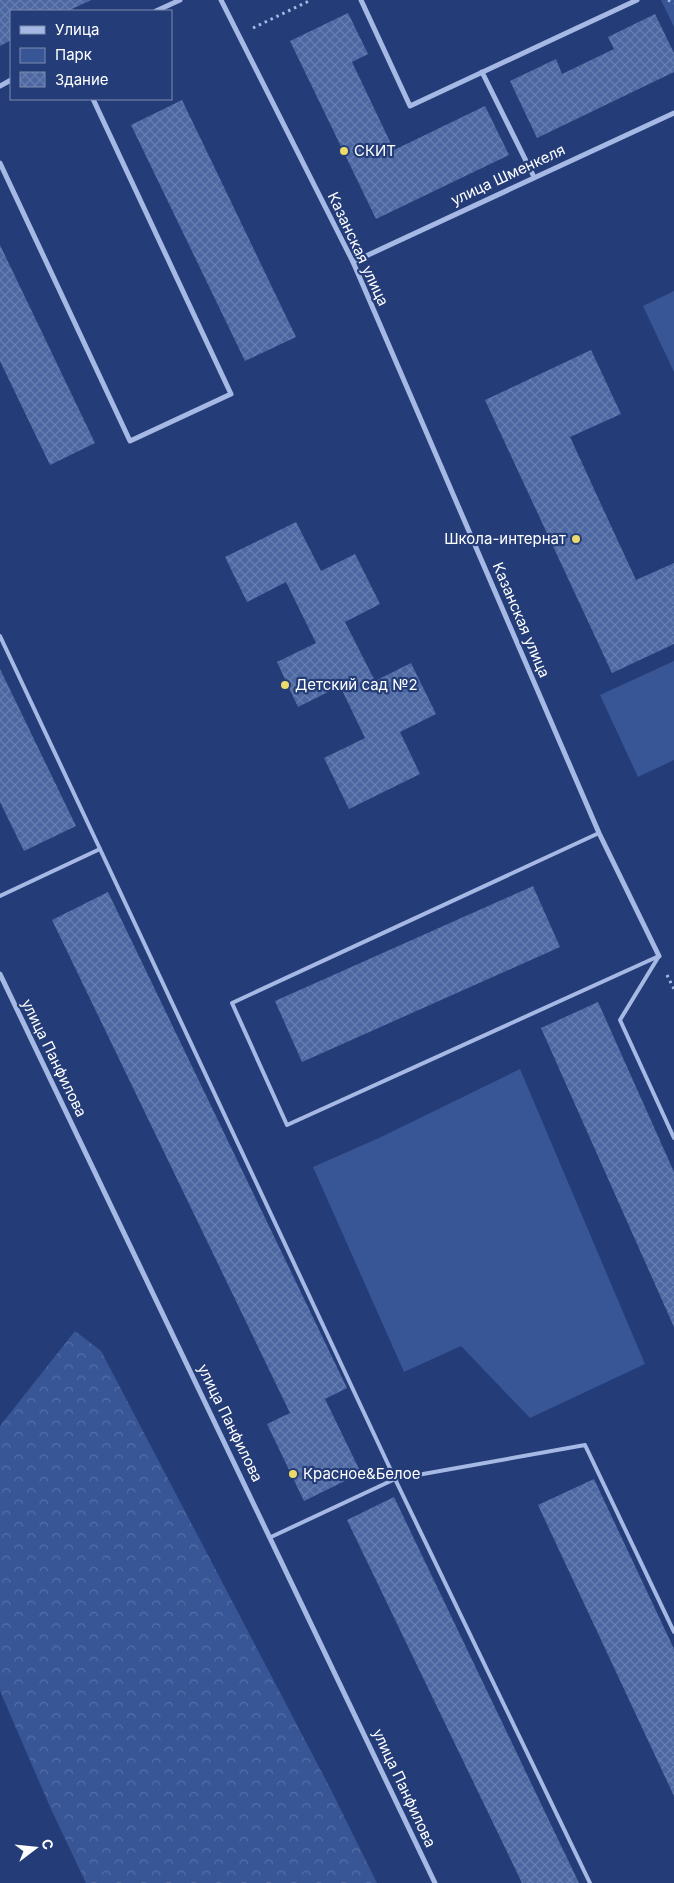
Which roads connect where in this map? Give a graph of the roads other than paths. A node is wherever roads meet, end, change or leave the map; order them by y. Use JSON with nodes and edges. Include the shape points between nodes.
{"nodes":[{"id":1,"x":180,"y":0,"type":"edge"},
{"id":2,"x":221,"y":0,"type":"edge"},
{"id":3,"x":360,"y":0,"type":"edge"},
{"id":4,"x":637,"y":0,"type":"edge"},
{"id":5,"x":158,"y":10,"type":"edge"},
{"id":6,"x":482,"y":72,"type":"junction"},
{"id":7,"x":93,"y":100,"type":"edge"},
{"id":8,"x":674,"y":113,"type":"edge"},
{"id":9,"x":0,"y":163,"type":"edge"},
{"id":10,"x":534,"y":177,"type":"junction"},
{"id":11,"x":353,"y":262,"type":"junction"},
{"id":12,"x":0,"y":636,"type":"edge"},
{"id":13,"x":599,"y":833,"type":"junction"},
{"id":14,"x":100,"y":849,"type":"junction"},
{"id":15,"x":0,"y":896,"type":"edge"},
{"id":16,"x":659,"y":956,"type":"junction"},
{"id":17,"x":0,"y":974,"type":"edge"},
{"id":18,"x":674,"y":1138,"type":"edge"},
{"id":19,"x":395,"y":1479,"type":"junction"},
{"id":20,"x":270,"y":1537,"type":"junction"},
{"id":21,"x":674,"y":1632,"type":"edge"},
{"id":22,"x":435,"y":1883,"type":"edge"},
{"id":23,"x":590,"y":1883,"type":"edge"}],
"edges":[{"from":1,"to":5,"type":"street"},
{"from":2,"to":11,"type":"street","name":"Казанская улица"},
{"from":3,"to":6,"type":"street","via":[[410,106]]},
{"from":4,"to":6,"type":"street"},
{"from":6,"to":10,"type":"street"},
{"from":7,"to":9,"type":"street","via":[[231,394],[130,441]]},
{"from":8,"to":10,"type":"street","name":"улица Шменкеля"},
{"from":10,"to":11,"type":"street","name":"улица Шменкеля"},
{"from":11,"to":13,"type":"street","name":"Казанская улица"},
{"from":12,"to":14,"type":"lane"},
{"from":13,"to":16,"type":"street","name":"Казанская улица"},
{"from":13,"to":16,"type":"lane","via":[[232,1003],[287,1126]]},
{"from":14,"to":15,"type":"lane"},
{"from":14,"to":19,"type":"lane"},
{"from":16,"to":18,"type":"lane","via":[[620,1020]]},
{"from":17,"to":20,"type":"street","name":"улица Панфилова"},
{"from":19,"to":20,"type":"lane"},
{"from":19,"to":21,"type":"lane","via":[[585,1445]]},
{"from":19,"to":23,"type":"lane"},
{"from":20,"to":22,"type":"street","name":"улица Панфилова"}]}
